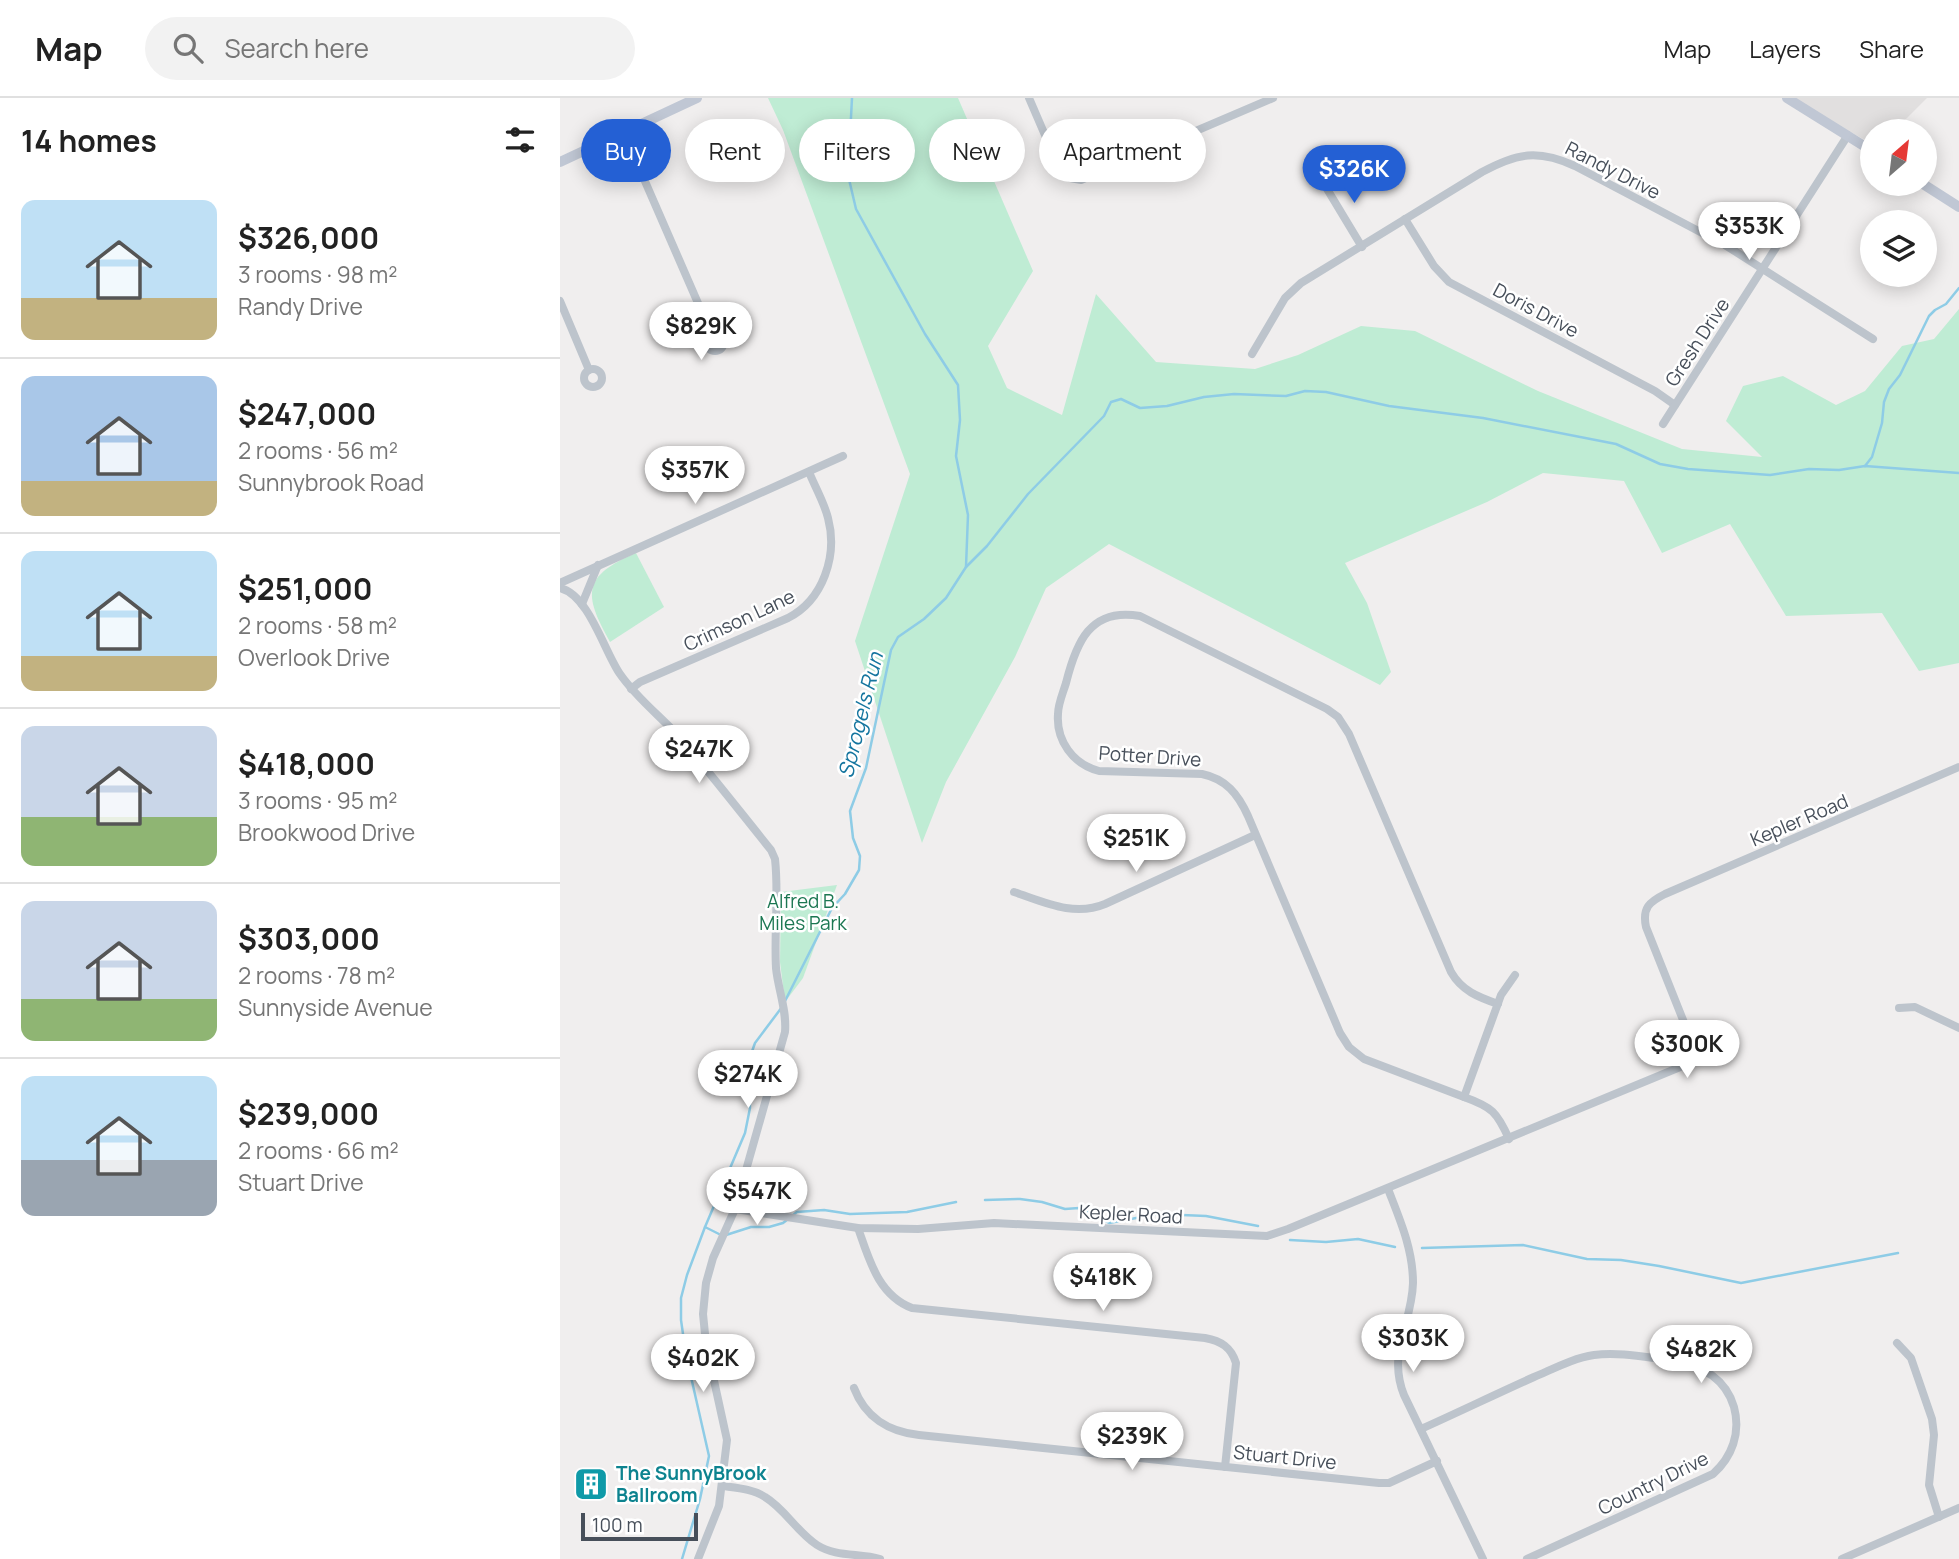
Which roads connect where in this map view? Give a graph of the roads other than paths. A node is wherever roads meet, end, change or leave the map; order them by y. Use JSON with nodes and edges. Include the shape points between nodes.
{"nodes":[{"id":1,"x":697,"y":98,"type":"edge"},
{"id":2,"x":1029,"y":98,"type":"edge"},
{"id":3,"x":1273,"y":98,"type":"edge"},
{"id":4,"x":1787,"y":98,"type":"edge"},
{"id":5,"x":653,"y":119,"type":"edge"},
{"id":6,"x":1848,"y":135,"type":"junction"},
{"id":7,"x":1860,"y":143,"type":"edge"},
{"id":8,"x":581,"y":152,"type":"edge"},
{"id":9,"x":560,"y":162,"type":"edge"},
{"id":10,"x":1321,"y":179,"type":"dead end"},
{"id":11,"x":645,"y":182,"type":"edge"},
{"id":12,"x":1937,"y":193,"type":"edge"},
{"id":13,"x":1959,"y":207,"type":"edge"},
{"id":14,"x":1405,"y":219,"type":"junction"},
{"id":15,"x":1362,"y":247,"type":"junction"},
{"id":16,"x":1763,"y":268,"type":"junction"},
{"id":17,"x":560,"y":301,"type":"edge"},
{"id":18,"x":711,"y":333,"type":"dead end"},
{"id":19,"x":1873,"y":339,"type":"dead end"},
{"id":20,"x":1252,"y":354,"type":"dead end"},
{"id":21,"x":589,"y":370,"type":"dead end"},
{"id":22,"x":1675,"y":405,"type":"junction"},
{"id":23,"x":1662,"y":424,"type":"dead end"},
{"id":24,"x":843,"y":456,"type":"dead end"},
{"id":25,"x":809,"y":472,"type":"junction"},
{"id":26,"x":598,"y":565,"type":"junction"},
{"id":27,"x":560,"y":583,"type":"edge"},
{"id":28,"x":560,"y":588,"type":"edge"},
{"id":29,"x":582,"y":604,"type":"junction"},
{"id":30,"x":631,"y":689,"type":"junction"},
{"id":31,"x":1959,"y":767,"type":"edge"},
{"id":32,"x":1255,"y":835,"type":"junction"},
{"id":33,"x":1014,"y":892,"type":"dead end"},
{"id":34,"x":1516,"y":975,"type":"dead end"},
{"id":35,"x":1498,"y":1004,"type":"junction"},
{"id":36,"x":1899,"y":1008,"type":"dead end"},
{"id":37,"x":1959,"y":1028,"type":"edge"},
{"id":38,"x":1464,"y":1097,"type":"junction"},
{"id":39,"x":1509,"y":1139,"type":"junction"},
{"id":40,"x":1388,"y":1189,"type":"junction"},
{"id":41,"x":735,"y":1209,"type":"junction"},
{"id":42,"x":859,"y":1228,"type":"junction"},
{"id":43,"x":1897,"y":1343,"type":"dead end"},
{"id":44,"x":854,"y":1388,"type":"dead end"},
{"id":45,"x":1421,"y":1429,"type":"junction"},
{"id":46,"x":1437,"y":1461,"type":"junction"},
{"id":47,"x":1225,"y":1466,"type":"junction"},
{"id":48,"x":723,"y":1486,"type":"junction"},
{"id":49,"x":1959,"y":1508,"type":"edge"},
{"id":50,"x":1939,"y":1517,"type":"junction"},
{"id":51,"x":698,"y":1559,"type":"edge"},
{"id":52,"x":880,"y":1559,"type":"edge"},
{"id":53,"x":1483,"y":1559,"type":"edge"},
{"id":54,"x":1527,"y":1559,"type":"edge"},
{"id":55,"x":1842,"y":1559,"type":"edge"}],
"edges":[{"from":1,"to":5,"type":"street"},
{"from":2,"to":3,"type":"street","via":[[1060,170],[1069,178],[1082,180]]},
{"from":4,"to":6,"type":"street"},
{"from":6,"to":7,"type":"street"},
{"from":6,"to":16,"type":"street","name":"Gresh Drive"},
{"from":8,"to":9,"type":"street"},
{"from":10,"to":15,"type":"street"},
{"from":11,"to":18,"type":"street"},
{"from":12,"to":13,"type":"street"},
{"from":14,"to":15,"type":"street","name":"Randy Drive"},
{"from":14,"to":16,"type":"street","name":"Randy Drive","via":[[1506,159],[1541,155],[1575,166]]},
{"from":14,"to":22,"type":"street","name":"Doris Drive","via":[[1449,282]]},
{"from":15,"to":20,"type":"street","name":"Randy Drive","via":[[1292,290]]},
{"from":16,"to":19,"type":"street","name":"Randy Drive"},
{"from":16,"to":22,"type":"street","name":"Gresh Drive"},
{"from":17,"to":21,"type":"street"},
{"from":22,"to":23,"type":"street","name":"Gresh Drive"},
{"from":24,"to":25,"type":"street"},
{"from":25,"to":26,"type":"street"},
{"from":25,"to":30,"type":"street","name":"Crimson Lane","via":[[830,528],[825,575],[808,604],[788,618]]},
{"from":26,"to":27,"type":"street"},
{"from":26,"to":29,"type":"street"},
{"from":28,"to":29,"type":"street"},
{"from":29,"to":30,"type":"street"},
{"from":30,"to":41,"type":"street","via":[[682,740],[774,854],[775,945],[785,1014],[782,1041]]},
{"from":31,"to":39,"type":"street","name":"Kepler Road","via":[[1651,901],[1644,912],[1646,927],[1690,1034],[1694,1051],[1690,1060]]},
{"from":32,"to":33,"type":"street","via":[[1088,909],[1069,909]]},
{"from":32,"to":35,"type":"street","name":"Potter Drive","via":[[1240,799],[1218,779],[1196,773],[1099,771],[1069,752],[1058,728],[1058,709],[1075,649],[1095,624],[1126,614],[1147,619],[1338,718],[1349,734],[1451,972],[1470,993]]},
{"from":32,"to":38,"type":"street","name":"Potter Drive","via":[[1349,1047],[1376,1065]]},
{"from":34,"to":35,"type":"street"},
{"from":35,"to":38,"type":"street"},
{"from":36,"to":37,"type":"street","via":[[1915,1007]]},
{"from":38,"to":39,"type":"street","name":"Potter Drive","via":[[1495,1112]]},
{"from":39,"to":40,"type":"street","name":"Kepler Road"},
{"from":40,"to":42,"type":"street","name":"Kepler Road","via":[[1267,1236],[994,1223]]},
{"from":40,"to":45,"type":"street","via":[[1405,1233],[1412,1271],[1398,1374]]},
{"from":41,"to":42,"type":"street","name":"Kepler Road"},
{"from":41,"to":48,"type":"street","via":[[709,1272],[704,1314],[727,1440]]},
{"from":42,"to":47,"type":"street","via":[[886,1291],[912,1308],[1223,1343],[1236,1363]]},
{"from":43,"to":50,"type":"street","via":[[1911,1358],[1932,1419],[1929,1485]]},
{"from":44,"to":47,"type":"street","name":"Stuart Drive","via":[[871,1416],[902,1433]]},
{"from":45,"to":46,"type":"street"},
{"from":45,"to":54,"type":"street","name":"Country Drive","via":[[1588,1356],[1686,1363],[1722,1384],[1732,1401],[1737,1432],[1727,1459],[1713,1474]]},
{"from":46,"to":47,"type":"street","name":"Stuart Drive","via":[[1389,1483]]},
{"from":46,"to":53,"type":"street"},
{"from":48,"to":51,"type":"street","via":[[715,1521]]},
{"from":48,"to":52,"type":"street","via":[[766,1497],[822,1548]]},
{"from":49,"to":50,"type":"street"},
{"from":50,"to":55,"type":"street"}]}
